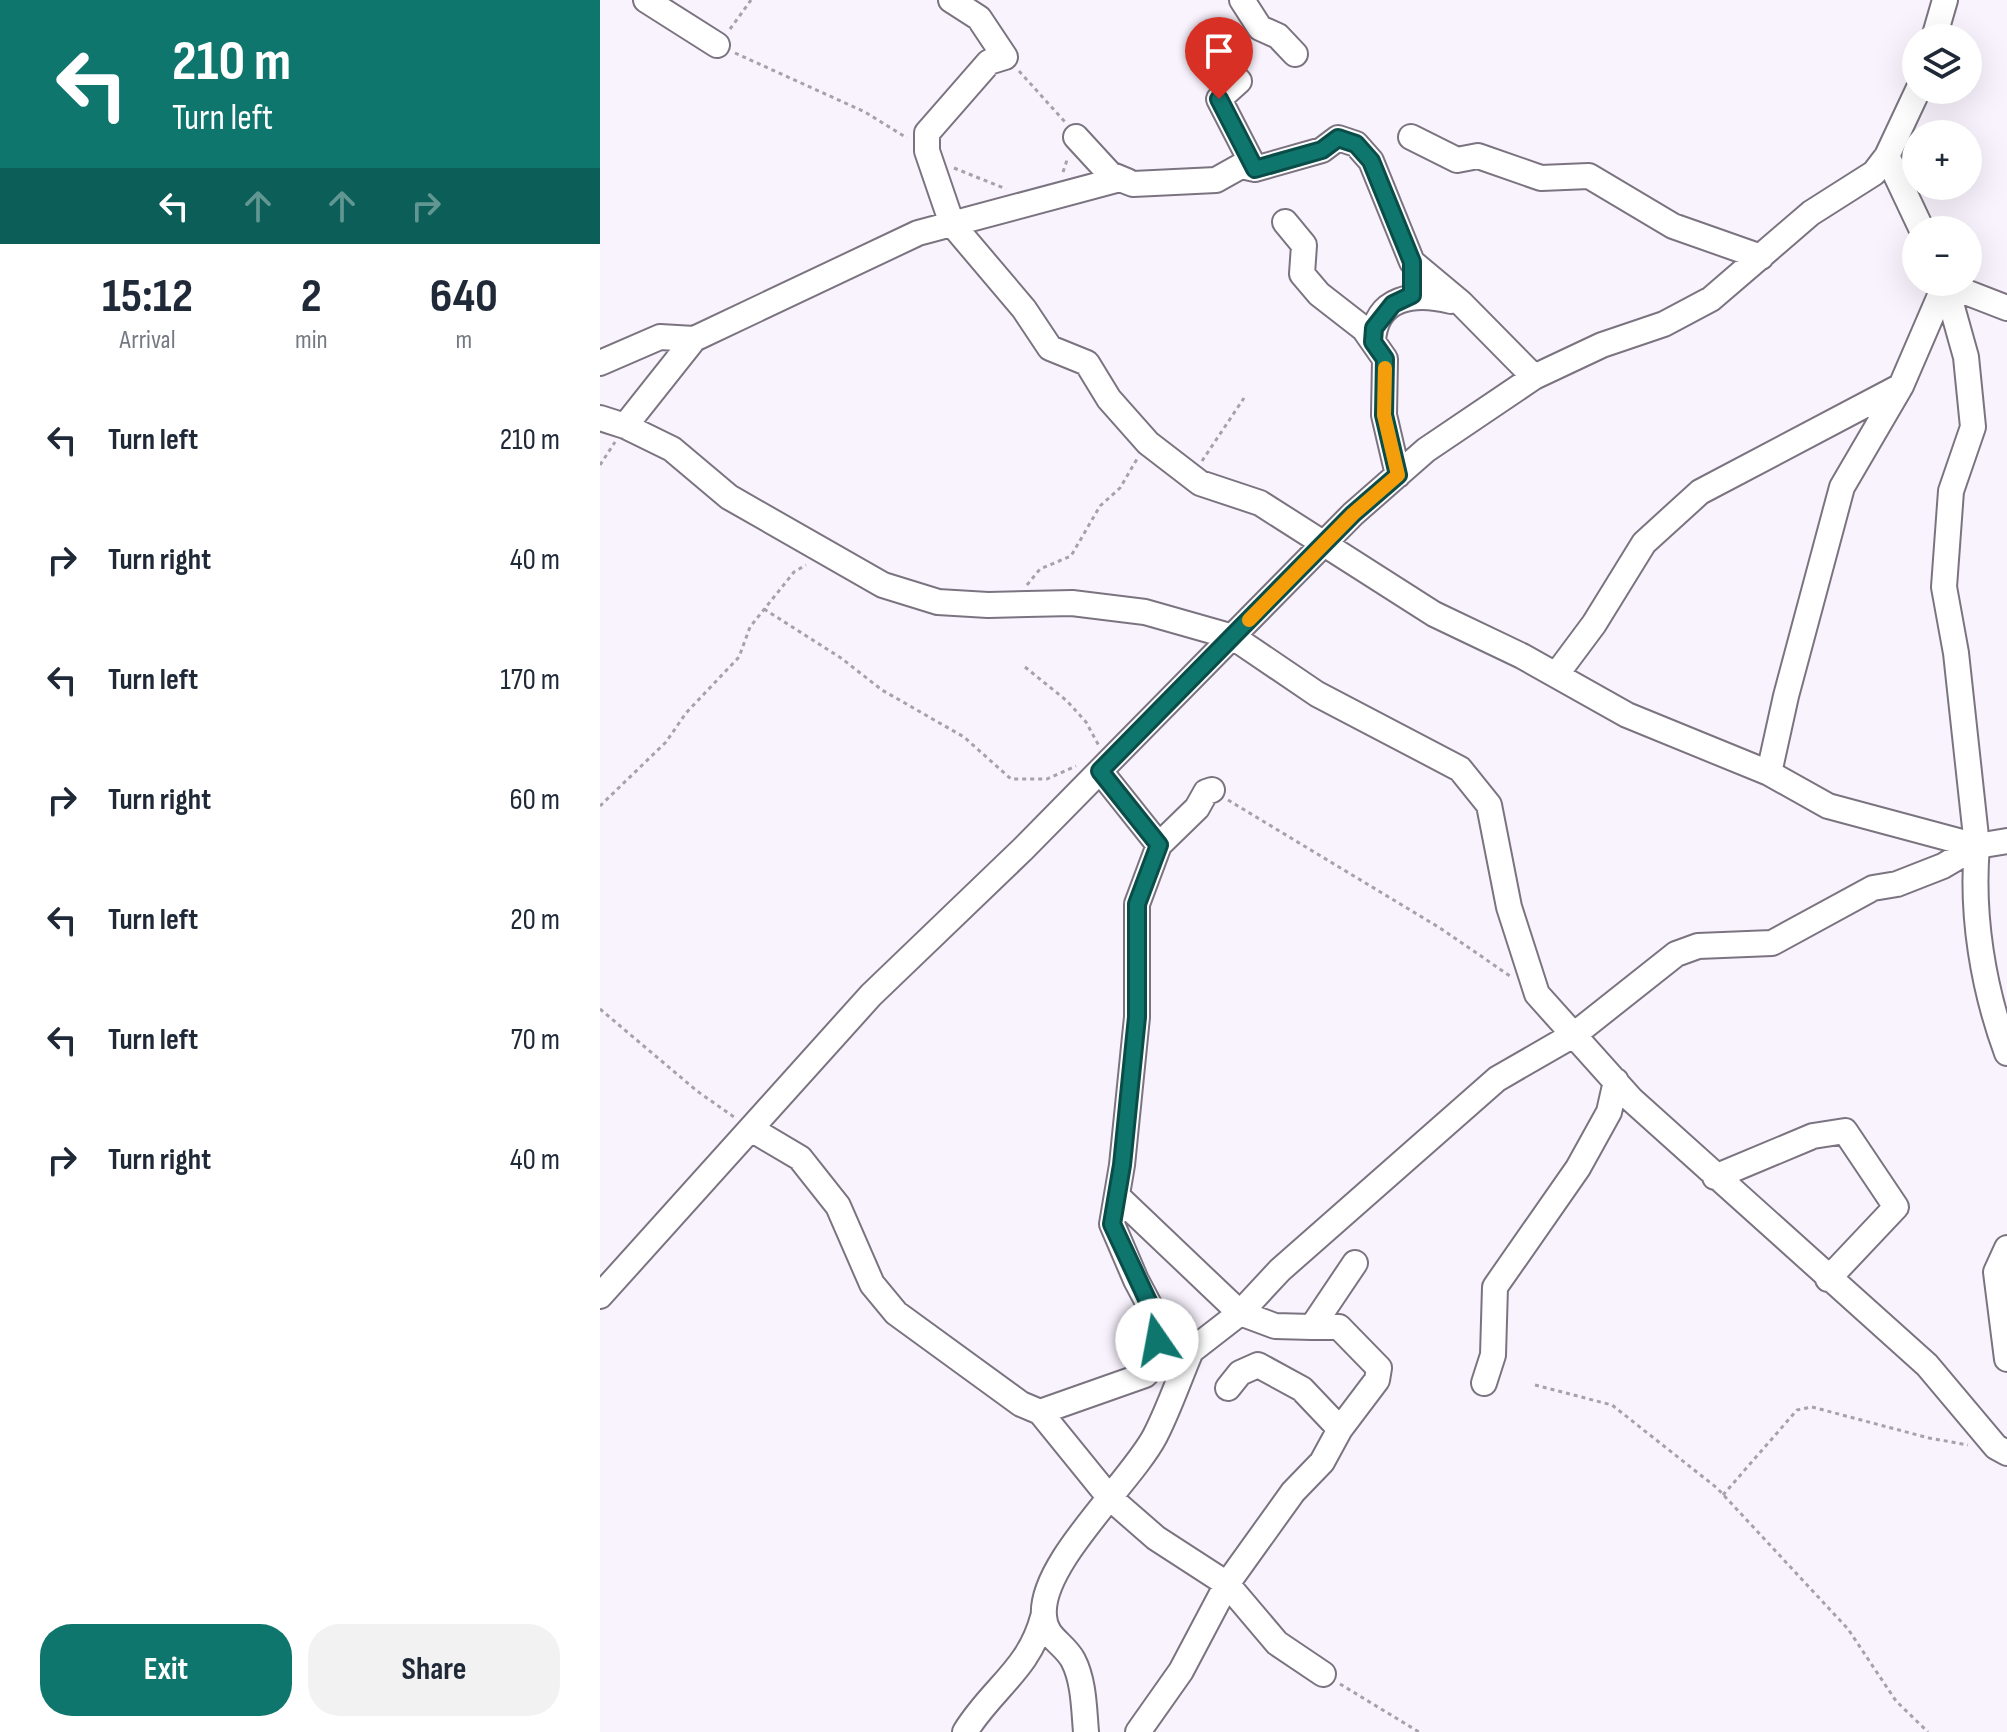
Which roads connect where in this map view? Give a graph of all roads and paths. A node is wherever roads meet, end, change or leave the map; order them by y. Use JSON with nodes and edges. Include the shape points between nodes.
{"nodes":[{"id":1,"x":646,"y":0,"type":"edge"},
{"id":2,"x":751,"y":0,"type":"edge"},
{"id":3,"x":951,"y":0,"type":"edge"},
{"id":4,"x":1242,"y":0,"type":"edge"},
{"id":5,"x":1945,"y":0,"type":"edge"},
{"id":6,"x":1938,"y":24,"type":"edge"},
{"id":7,"x":717,"y":45,"type":"junction"},
{"id":8,"x":1295,"y":54,"type":"dead end"},
{"id":9,"x":1005,"y":57,"type":"junction"},
{"id":10,"x":1239,"y":81,"type":"dead end"},
{"id":11,"x":1911,"y":104,"type":"edge"},
{"id":12,"x":1076,"y":137,"type":"junction"},
{"id":13,"x":1411,"y":137,"type":"dead end"},
{"id":14,"x":927,"y":151,"type":"junction"},
{"id":15,"x":1887,"y":156,"type":"junction"},
{"id":16,"x":1255,"y":169,"type":"junction"},
{"id":17,"x":1133,"y":184,"type":"junction"},
{"id":18,"x":1045,"y":197,"type":"junction"},
{"id":19,"x":1915,"y":216,"type":"edge"},
{"id":20,"x":1285,"y":222,"type":"dead end"},
{"id":21,"x":952,"y":224,"type":"junction"},
{"id":22,"x":1761,"y":257,"type":"junction"},
{"id":23,"x":1412,"y":262,"type":"junction"},
{"id":24,"x":1412,"y":295,"type":"junction"},
{"id":25,"x":1939,"y":296,"type":"edge"},
{"id":26,"x":1949,"y":296,"type":"edge"},
{"id":27,"x":1977,"y":296,"type":"edge"},
{"id":28,"x":1461,"y":303,"type":"junction"},
{"id":29,"x":2007,"y":308,"type":"edge"},
{"id":30,"x":694,"y":339,"type":"junction"},
{"id":31,"x":1373,"y":342,"type":"junction"},
{"id":32,"x":600,"y":363,"type":"edge"},
{"id":33,"x":1534,"y":377,"type":"junction"},
{"id":34,"x":1901,"y":386,"type":"junction"},
{"id":35,"x":1244,"y":398,"type":"dead end"},
{"id":36,"x":600,"y":418,"type":"edge"},
{"id":37,"x":625,"y":426,"type":"junction"},
{"id":38,"x":1148,"y":443,"type":"junction"},
{"id":39,"x":600,"y":465,"type":"edge"},
{"id":40,"x":1398,"y":475,"type":"junction"},
{"id":41,"x":1191,"y":476,"type":"junction"},
{"id":42,"x":1323,"y":544,"type":"junction"},
{"id":43,"x":841,"y":562,"type":"junction"},
{"id":44,"x":1026,"y":603,"type":"junction"},
{"id":45,"x":764,"y":609,"type":"junction"},
{"id":46,"x":1233,"y":637,"type":"junction"},
{"id":47,"x":1025,"y":667,"type":"dead end"},
{"id":48,"x":1556,"y":675,"type":"junction"},
{"id":49,"x":1098,"y":764,"type":"junction"},
{"id":50,"x":1769,"y":773,"type":"junction"},
{"id":51,"x":1212,"y":790,"type":"joint"},
{"id":52,"x":600,"y":806,"type":"edge"},
{"id":53,"x":2007,"y":841,"type":"edge"},
{"id":54,"x":1159,"y":845,"type":"junction"},
{"id":55,"x":1977,"y":846,"type":"junction"},
{"id":56,"x":1537,"y":994,"type":"junction"},
{"id":57,"x":600,"y":1009,"type":"edge"},
{"id":58,"x":1575,"y":1034,"type":"junction"},
{"id":59,"x":2007,"y":1053,"type":"edge"},
{"id":60,"x":1616,"y":1081,"type":"junction"},
{"id":61,"x":751,"y":1129,"type":"junction"},
{"id":62,"x":1715,"y":1177,"type":"junction"},
{"id":63,"x":1117,"y":1196,"type":"junction"},
{"id":64,"x":2007,"y":1248,"type":"edge"},
{"id":65,"x":1355,"y":1263,"type":"dead end"},
{"id":66,"x":1828,"y":1279,"type":"junction"},
{"id":67,"x":600,"y":1296,"type":"edge"},
{"id":68,"x":1240,"y":1313,"type":"junction"},
{"id":69,"x":1312,"y":1327,"type":"junction"},
{"id":70,"x":1157,"y":1340,"type":"junction"},
{"id":71,"x":1191,"y":1351,"type":"junction"},
{"id":72,"x":2007,"y":1359,"type":"edge"},
{"id":73,"x":1484,"y":1383,"type":"dead end"},
{"id":74,"x":1535,"y":1385,"type":"dead end"},
{"id":75,"x":1228,"y":1388,"type":"dead end"},
{"id":76,"x":1040,"y":1412,"type":"junction"},
{"id":77,"x":1340,"y":1429,"type":"junction"},
{"id":78,"x":2003,"y":1448,"type":"edge"},
{"id":79,"x":1723,"y":1495,"type":"junction"},
{"id":80,"x":1109,"y":1497,"type":"junction"},
{"id":81,"x":1227,"y":1584,"type":"junction"},
{"id":82,"x":1043,"y":1617,"type":"junction"},
{"id":83,"x":1323,"y":1674,"type":"joint"},
{"id":84,"x":965,"y":1732,"type":"edge"},
{"id":85,"x":1086,"y":1732,"type":"edge"},
{"id":86,"x":1138,"y":1732,"type":"edge"},
{"id":87,"x":1419,"y":1732,"type":"edge"},
{"id":88,"x":1928,"y":1732,"type":"edge"}],
"edges":[{"from":1,"to":7,"type":"street"},
{"from":2,"to":7,"type":"path"},
{"from":3,"to":9,"type":"street","via":[[979,18]]},
{"from":4,"to":8,"type":"street","via":[[1260,28],[1278,36]]},
{"from":5,"to":6,"type":"street"},
{"from":7,"to":14,"type":"path","via":[[865,112]]},
{"from":9,"to":12,"type":"path","via":[[1050,101]]},
{"from":9,"to":14,"type":"street","via":[[989,62],[927,133]]},
{"from":10,"to":16,"type":"street","via":[[1219,99]]},
{"from":11,"to":15,"type":"street"},
{"from":12,"to":17,"type":"street","via":[[1110,174]]},
{"from":12,"to":18,"type":"path"},
{"from":13,"to":22,"type":"street","via":[[1457,160],[1478,156],[1541,178],[1589,176],[1673,226]]},
{"from":14,"to":18,"type":"path","via":[[958,170]]},
{"from":14,"to":21,"type":"street"},
{"from":15,"to":19,"type":"street"},
{"from":15,"to":22,"type":"street","via":[[1874,173],[1811,213]]},
{"from":16,"to":17,"type":"street","via":[[1241,166],[1216,180]]},
{"from":16,"to":23,"type":"street","via":[[1322,150],[1338,138],[1356,144],[1371,161]]},
{"from":17,"to":18,"type":"street","via":[[1120,179]]},
{"from":18,"to":21,"type":"street"},
{"from":20,"to":31,"type":"street","via":[[1304,245],[1302,274]]},
{"from":21,"to":30,"type":"street","via":[[918,233]]},
{"from":21,"to":38,"type":"street","via":[[1050,348],[1087,363],[1109,399]]},
{"from":22,"to":33,"type":"street","via":[[1711,299],[1676,318]]},
{"from":23,"to":24,"type":"street"},
{"from":23,"to":28,"type":"street"},
{"from":24,"to":28,"type":"street"},
{"from":24,"to":31,"type":"street","via":[[1393,304],[1374,328]]},
{"from":25,"to":34,"type":"street"},
{"from":26,"to":55,"type":"street","via":[[1966,357],[1973,427],[1946,517],[1944,587]]},
{"from":27,"to":29,"type":"street"},
{"from":28,"to":33,"type":"street"},
{"from":30,"to":32,"type":"street","via":[[660,337]]},
{"from":30,"to":37,"type":"street"},
{"from":31,"to":40,"type":"street","via":[[1385,359],[1384,415]]},
{"from":33,"to":40,"type":"street","via":[[1484,408]]},
{"from":34,"to":48,"type":"street","via":[[1700,492],[1644,543]]},
{"from":34,"to":50,"type":"street","via":[[1842,487]]},
{"from":35,"to":41,"type":"path"},
{"from":36,"to":37,"type":"street"},
{"from":37,"to":39,"type":"path"},
{"from":37,"to":43,"type":"street","via":[[672,449],[729,497]]},
{"from":38,"to":41,"type":"street"},
{"from":38,"to":44,"type":"path","via":[[1120,488],[1100,506],[1071,556],[1040,569],[1027,586]]},
{"from":40,"to":42,"type":"street"},
{"from":41,"to":42,"type":"street","via":[[1260,503]]},
{"from":42,"to":46,"type":"street"},
{"from":42,"to":48,"type":"street","via":[[1434,614]]},
{"from":43,"to":44,"type":"street","via":[[883,585],[938,602]]},
{"from":43,"to":45,"type":"path","via":[[815,561],[794,572]]},
{"from":44,"to":46,"type":"street","via":[[1145,612]]},
{"from":45,"to":49,"type":"path","via":[[964,737],[1011,779],[1047,779]]},
{"from":45,"to":52,"type":"path","via":[[750,627],[739,657],[666,742]]},
{"from":46,"to":49,"type":"street"},
{"from":46,"to":56,"type":"street","via":[[1317,694],[1460,769],[1489,805],[1509,907]]},
{"from":47,"to":49,"type":"path","via":[[1086,722],[1096,742]]},
{"from":48,"to":50,"type":"street","via":[[1627,715]]},
{"from":49,"to":54,"type":"street"},
{"from":49,"to":61,"type":"street","via":[[871,995]]},
{"from":50,"to":55,"type":"street","via":[[1828,806]]},
{"from":51,"to":54,"type":"street"},
{"from":51,"to":56,"type":"path","via":[[1440,928]]},
{"from":53,"to":55,"type":"street"},
{"from":54,"to":63,"type":"street","via":[[1137,904],[1137,1017]]},
{"from":55,"to":58,"type":"street","via":[[1943,866],[1873,888],[1772,943],[1698,946],[1676,954]]},
{"from":55,"to":59,"type":"street","via":[[1981,945],[1991,1009]]},
{"from":56,"to":58,"type":"street"},
{"from":57,"to":61,"type":"path"},
{"from":58,"to":60,"type":"street"},
{"from":58,"to":68,"type":"street","via":[[1497,1079],[1280,1270]]},
{"from":60,"to":62,"type":"street"},
{"from":60,"to":73,"type":"street","via":[[1609,1112],[1578,1168],[1495,1287],[1493,1355]]},
{"from":61,"to":67,"type":"street"},
{"from":61,"to":76,"type":"street","via":[[800,1158],[810,1170],[838,1206],[872,1284],[896,1313],[1021,1404]]},
{"from":62,"to":66,"type":"street"},
{"from":62,"to":66,"type":"street","via":[[1813,1136],[1845,1131],[1896,1207]]},
{"from":63,"to":68,"type":"street"},
{"from":63,"to":70,"type":"street","via":[[1112,1224],[1153,1312]]},
{"from":64,"to":72,"type":"street","via":[[1996,1272]]},
{"from":65,"to":69,"type":"street"},
{"from":66,"to":78,"type":"street","via":[[1927,1365]]},
{"from":68,"to":69,"type":"street","via":[[1275,1326]]},
{"from":68,"to":71,"type":"street"},
{"from":69,"to":77,"type":"street","via":[[1339,1327],[1379,1368],[1377,1380]]},
{"from":70,"to":71,"type":"street"},
{"from":70,"to":76,"type":"street","via":[[1158,1361],[1145,1375]]},
{"from":71,"to":80,"type":"street","via":[[1154,1438]]},
{"from":74,"to":79,"type":"path","via":[[1612,1405]]},
{"from":75,"to":77,"type":"street","via":[[1240,1373],[1258,1365],[1302,1389]]},
{"from":76,"to":80,"type":"street"},
{"from":77,"to":81,"type":"street","via":[[1322,1462],[1293,1492]]},
{"from":78,"to":79,"type":"path","via":[[1929,1438],[1812,1407],[1797,1410]]},
{"from":79,"to":88,"type":"path","via":[[1848,1629],[1896,1701]]},
{"from":80,"to":81,"type":"street","via":[[1156,1538]]},
{"from":80,"to":82,"type":"street","via":[[1065,1557],[1046,1596]]},
{"from":81,"to":83,"type":"street","via":[[1277,1643]]},
{"from":81,"to":86,"type":"street","via":[[1181,1671]]},
{"from":82,"to":84,"type":"street","via":[[1029,1657]]},
{"from":82,"to":85,"type":"street","via":[[1052,1640],[1072,1658]]},
{"from":83,"to":87,"type":"path"}]}
